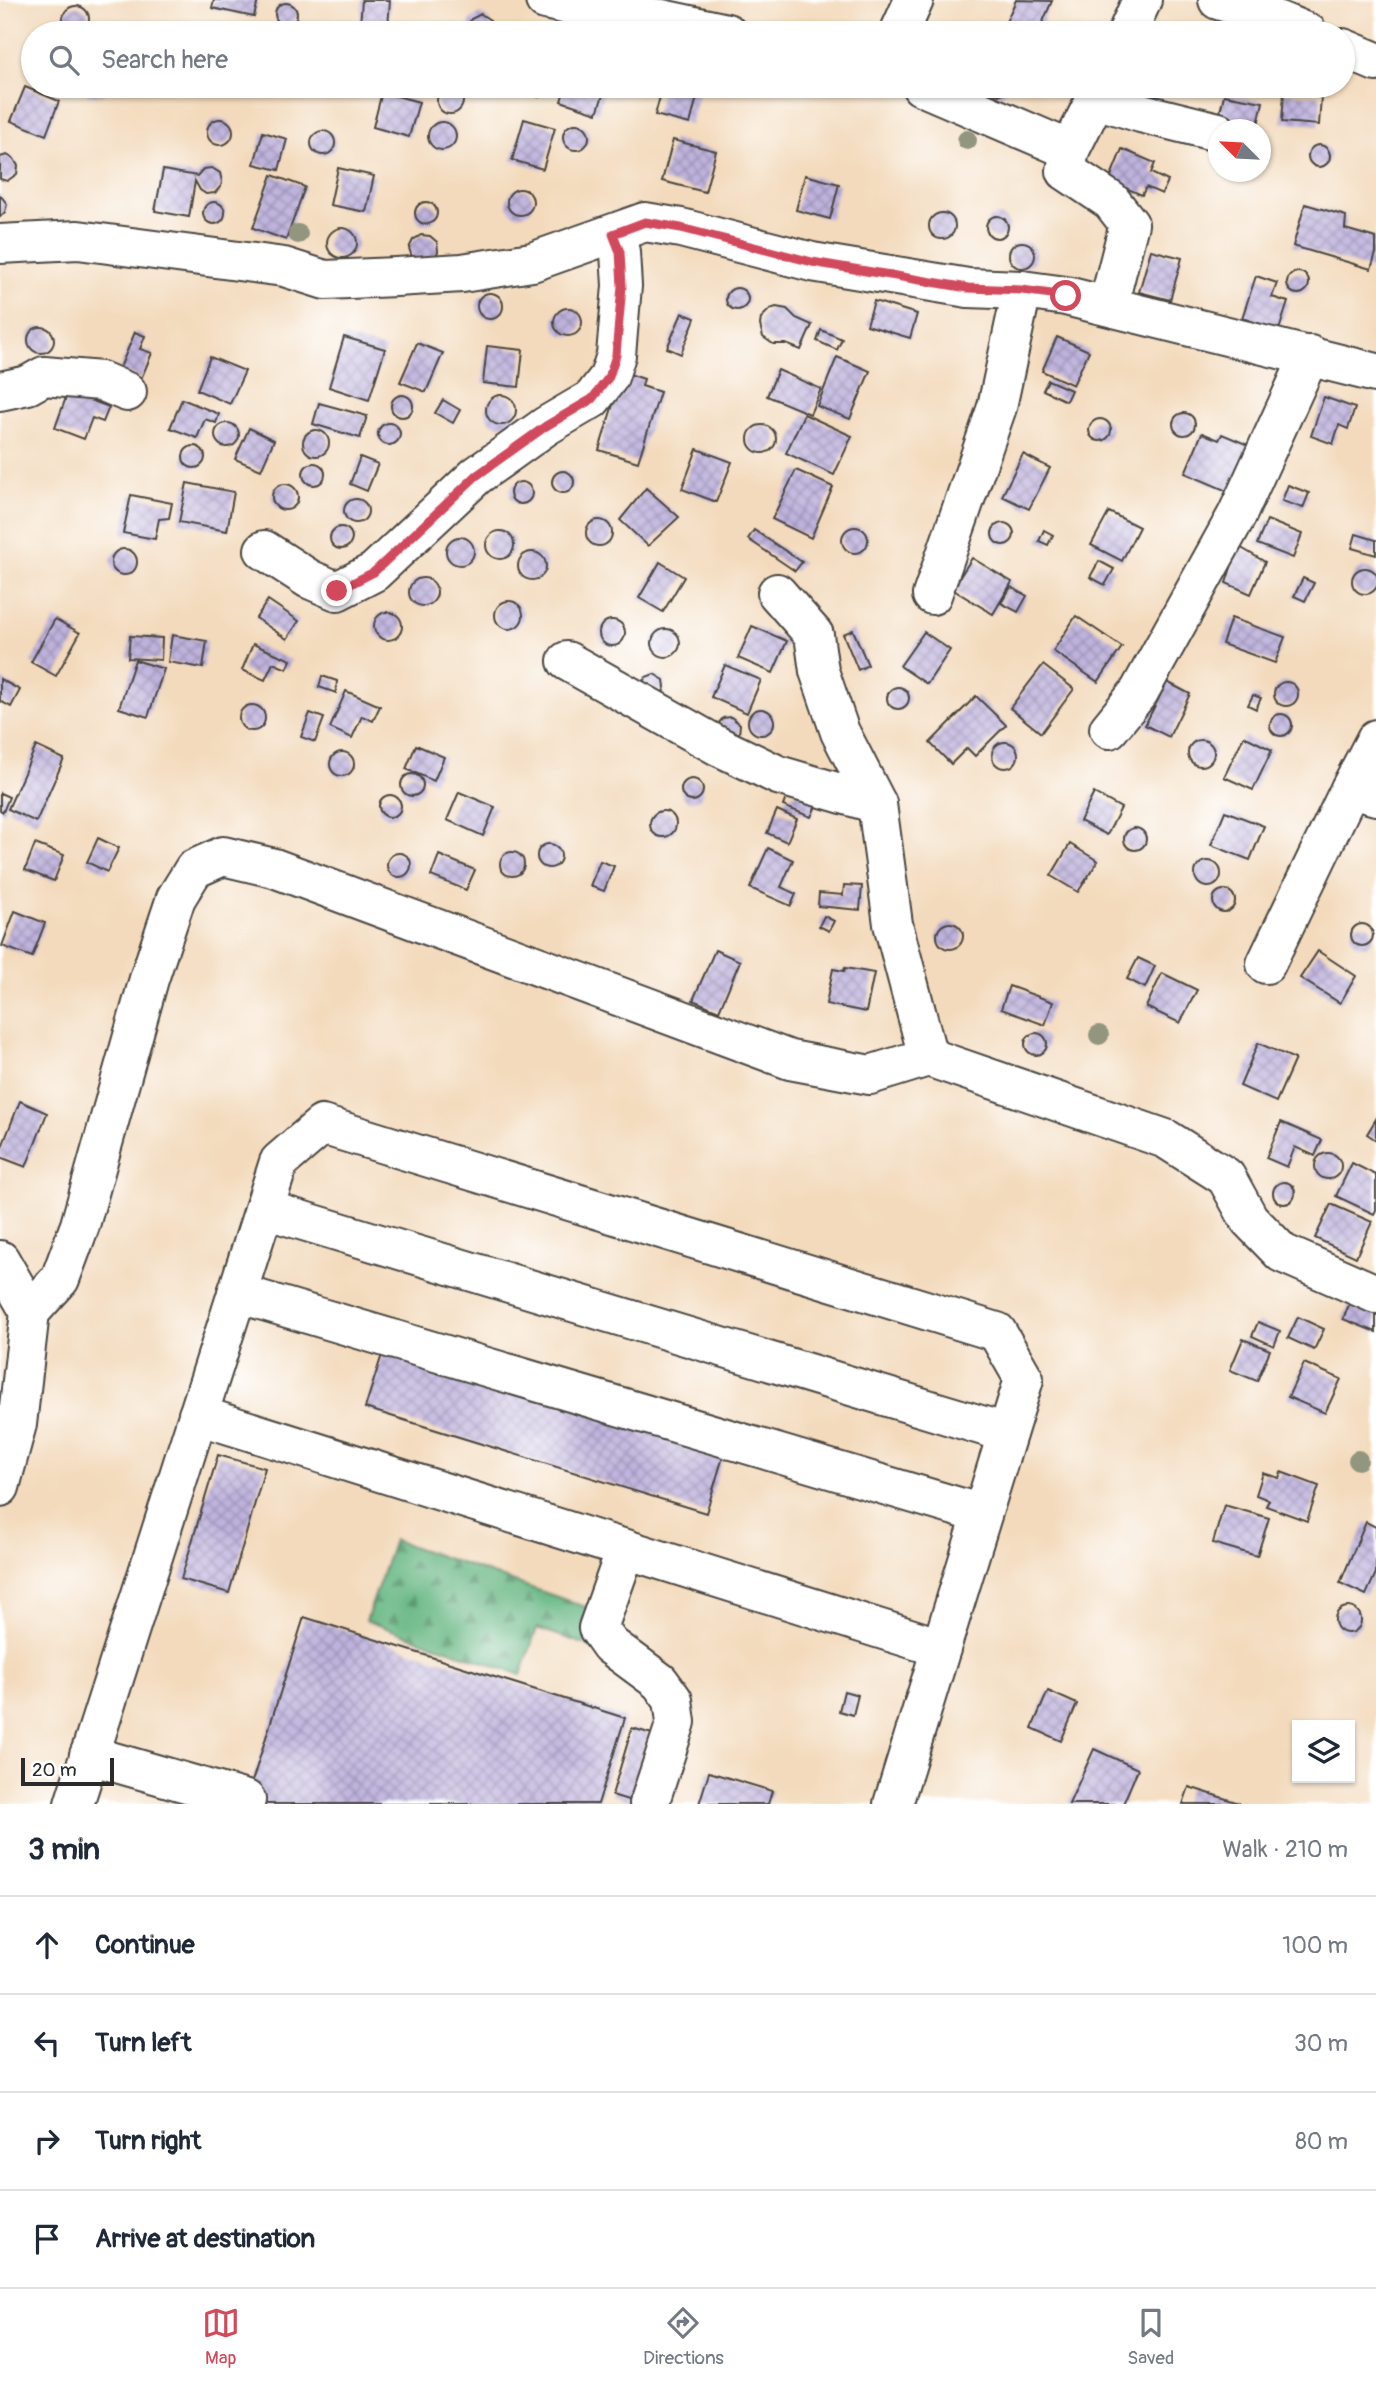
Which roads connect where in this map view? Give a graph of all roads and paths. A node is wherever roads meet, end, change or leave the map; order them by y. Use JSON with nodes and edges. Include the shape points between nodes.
{"nodes":[{"id":1,"x":545,"y":0,"type":"edge"},
{"id":2,"x":914,"y":0,"type":"edge"},
{"id":3,"x":1142,"y":0,"type":"edge"},
{"id":4,"x":1218,"y":0,"type":"edge"},
{"id":5,"x":671,"y":21,"type":"edge"},
{"id":6,"x":904,"y":21,"type":"edge"},
{"id":7,"x":1132,"y":21,"type":"edge"},
{"id":8,"x":1279,"y":21,"type":"edge"},
{"id":9,"x":1355,"y":53,"type":"edge"},
{"id":10,"x":1376,"y":62,"type":"edge"},
{"id":11,"x":949,"y":98,"type":"edge"},
{"id":12,"x":1096,"y":98,"type":"edge"},
{"id":13,"x":1117,"y":98,"type":"edge"},
{"id":14,"x":1208,"y":128,"type":"edge"},
{"id":15,"x":1070,"y":150,"type":"junction"},
{"id":16,"x":613,"y":234,"type":"junction"},
{"id":17,"x":0,"y":244,"type":"edge"},
{"id":18,"x":1022,"y":290,"type":"junction"},
{"id":19,"x":1108,"y":306,"type":"junction"},
{"id":20,"x":1310,"y":355,"type":"junction"},
{"id":21,"x":1376,"y":373,"type":"edge"},
{"id":22,"x":0,"y":391,"type":"edge"},
{"id":23,"x":127,"y":392,"type":"dead end"},
{"id":24,"x":264,"y":550,"type":"dead end"},
{"id":25,"x":777,"y":593,"type":"dead end"},
{"id":26,"x":932,"y":595,"type":"dead end"},
{"id":27,"x":567,"y":662,"type":"dead end"},
{"id":28,"x":1110,"y":729,"type":"dead end"},
{"id":29,"x":1376,"y":740,"type":"edge"},
{"id":30,"x":1363,"y":792,"type":"edge"},
{"id":31,"x":877,"y":804,"type":"junction"},
{"id":32,"x":1266,"y":964,"type":"dead end"},
{"id":33,"x":928,"y":1056,"type":"junction"},
{"id":34,"x":264,"y":1209,"type":"junction"},
{"id":35,"x":0,"y":1260,"type":"edge"},
{"id":36,"x":237,"y":1293,"type":"junction"},
{"id":37,"x":1376,"y":1294,"type":"edge"},
{"id":38,"x":30,"y":1312,"type":"junction"},
{"id":39,"x":198,"y":1415,"type":"junction"},
{"id":40,"x":1007,"y":1433,"type":"junction"},
{"id":41,"x":0,"y":1487,"type":"edge"},
{"id":42,"x":982,"y":1514,"type":"junction"},
{"id":43,"x":626,"y":1549,"type":"junction"},
{"id":44,"x":941,"y":1648,"type":"junction"},
{"id":45,"x":89,"y":1755,"type":"junction"},
{"id":46,"x":246,"y":1800,"type":"dead end"},
{"id":47,"x":74,"y":1804,"type":"edge"},
{"id":48,"x":649,"y":1804,"type":"edge"},
{"id":49,"x":893,"y":1804,"type":"edge"}],
"edges":[{"from":1,"to":5,"type":"street"},
{"from":2,"to":6,"type":"street"},
{"from":3,"to":7,"type":"street"},
{"from":4,"to":8,"type":"street"},
{"from":9,"to":10,"type":"street"},
{"from":11,"to":15,"type":"street"},
{"from":12,"to":15,"type":"street"},
{"from":13,"to":14,"type":"street"},
{"from":15,"to":19,"type":"street","via":[[1066,171],[1111,201],[1129,224]]},
{"from":16,"to":17,"type":"street","via":[[532,262],[462,272],[325,280],[284,267],[78,240]]},
{"from":16,"to":18,"type":"street","via":[[645,222],[812,262],[968,288]]},
{"from":16,"to":24,"type":"street","via":[[620,252],[622,286],[616,355],[609,377],[592,399],[476,476],[374,572],[337,591]]},
{"from":18,"to":19,"type":"street"},
{"from":18,"to":26,"type":"street","via":[[997,407]]},
{"from":19,"to":20,"type":"street"},
{"from":20,"to":21,"type":"street"},
{"from":20,"to":28,"type":"street","via":[[1237,515],[1139,692]]},
{"from":22,"to":23,"type":"street","via":[[44,376],[101,381]]},
{"from":25,"to":31,"type":"street","via":[[814,635],[820,671],[840,732]]},
{"from":27,"to":31,"type":"street","via":[[778,775]]},
{"from":29,"to":30,"type":"street"},
{"from":30,"to":32,"type":"street"},
{"from":31,"to":33,"type":"street","via":[[893,924]]},
{"from":33,"to":37,"type":"street","via":[[1166,1139],[1226,1177],[1249,1219],[1282,1253]]},
{"from":33,"to":38,"type":"street","via":[[870,1074],[790,1060],[274,868],[223,856],[194,869],[176,898],[80,1224],[60,1279]]},
{"from":34,"to":36,"type":"street"},
{"from":34,"to":40,"type":"street"},
{"from":34,"to":40,"type":"street","via":[[279,1162],[322,1125],[997,1332],[1024,1380]]},
{"from":35,"to":38,"type":"street"},
{"from":36,"to":39,"type":"street"},
{"from":36,"to":42,"type":"street"},
{"from":38,"to":41,"type":"street","via":[[17,1424]]},
{"from":39,"to":43,"type":"street"},
{"from":39,"to":45,"type":"street"},
{"from":40,"to":42,"type":"street"},
{"from":42,"to":44,"type":"street"},
{"from":43,"to":44,"type":"street"},
{"from":43,"to":48,"type":"street","via":[[598,1628],[610,1644],[660,1682],[673,1700],[676,1722]]},
{"from":44,"to":49,"type":"street"},
{"from":45,"to":46,"type":"street"},
{"from":45,"to":47,"type":"street"}]}
